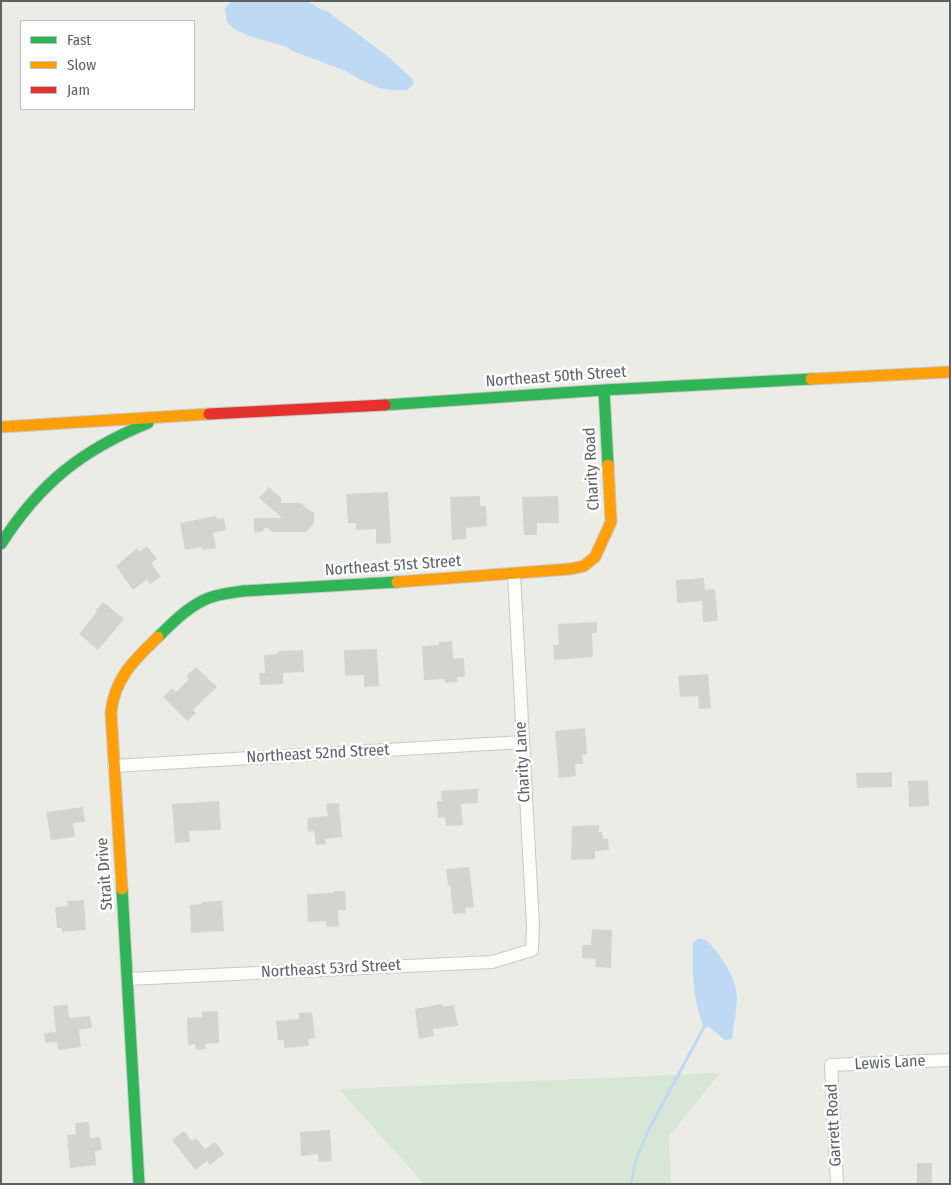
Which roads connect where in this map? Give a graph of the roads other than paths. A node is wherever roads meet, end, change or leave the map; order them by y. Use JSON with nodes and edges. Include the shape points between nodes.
{"nodes":[{"id":1,"x":950,"y":372,"type":"edge"},
{"id":2,"x":604,"y":390,"type":"junction"},
{"id":3,"x":165,"y":416,"type":"junction"},
{"id":4,"x":1,"y":427,"type":"edge"},
{"id":5,"x":1,"y":544,"type":"edge"},
{"id":6,"x":584,"y":566,"type":"joint"},
{"id":7,"x":514,"y":574,"type":"junction"},
{"id":8,"x":204,"y":600,"type":"joint"},
{"id":9,"x":522,"y":742,"type":"junction"},
{"id":10,"x":114,"y":766,"type":"junction"},
{"id":11,"x":532,"y":950,"type":"joint"},
{"id":12,"x":128,"y":979,"type":"junction"},
{"id":13,"x":950,"y":1060,"type":"edge"},
{"id":14,"x":831,"y":1065,"type":"joint"},
{"id":15,"x":139,"y":1184,"type":"edge"},
{"id":16,"x":837,"y":1184,"type":"edge"}],
"edges":[{"from":1,"to":2,"type":"street","name":"Northeast 50th Street"},
{"from":2,"to":3,"type":"street","name":"Northeast 50th Street","via":[[361,407]]},
{"from":2,"to":6,"type":"street","name":"Charity Road","via":[[611,522],[595,557]]},
{"from":3,"to":4,"type":"street","name":"Northeast 50th Street"},
{"from":3,"to":5,"type":"street","name":"Northeast 50th Street","via":[[129,430],[75,461],[46,484]]},
{"from":6,"to":7,"type":"street","name":"Northeast 51st Street"},
{"from":7,"to":8,"type":"street","name":"Northeast 51st Street","via":[[243,591]]},
{"from":7,"to":9,"type":"street","name":"Charity Lane"},
{"from":8,"to":10,"type":"street","name":"Strait Drive","via":[[182,615],[120,679],[111,713]]},
{"from":9,"to":10,"type":"street","name":"Northeast 52nd Street"},
{"from":9,"to":11,"type":"street","name":"Charity Lane"},
{"from":10,"to":12,"type":"street","name":"Strait Drive"},
{"from":11,"to":12,"type":"street","name":"Northeast 53rd Street","via":[[492,962]]},
{"from":12,"to":15,"type":"street","name":"Strait Drive"},
{"from":13,"to":14,"type":"street","name":"Lewis Lane"},
{"from":14,"to":16,"type":"street","name":"Garrett Road"}]}
